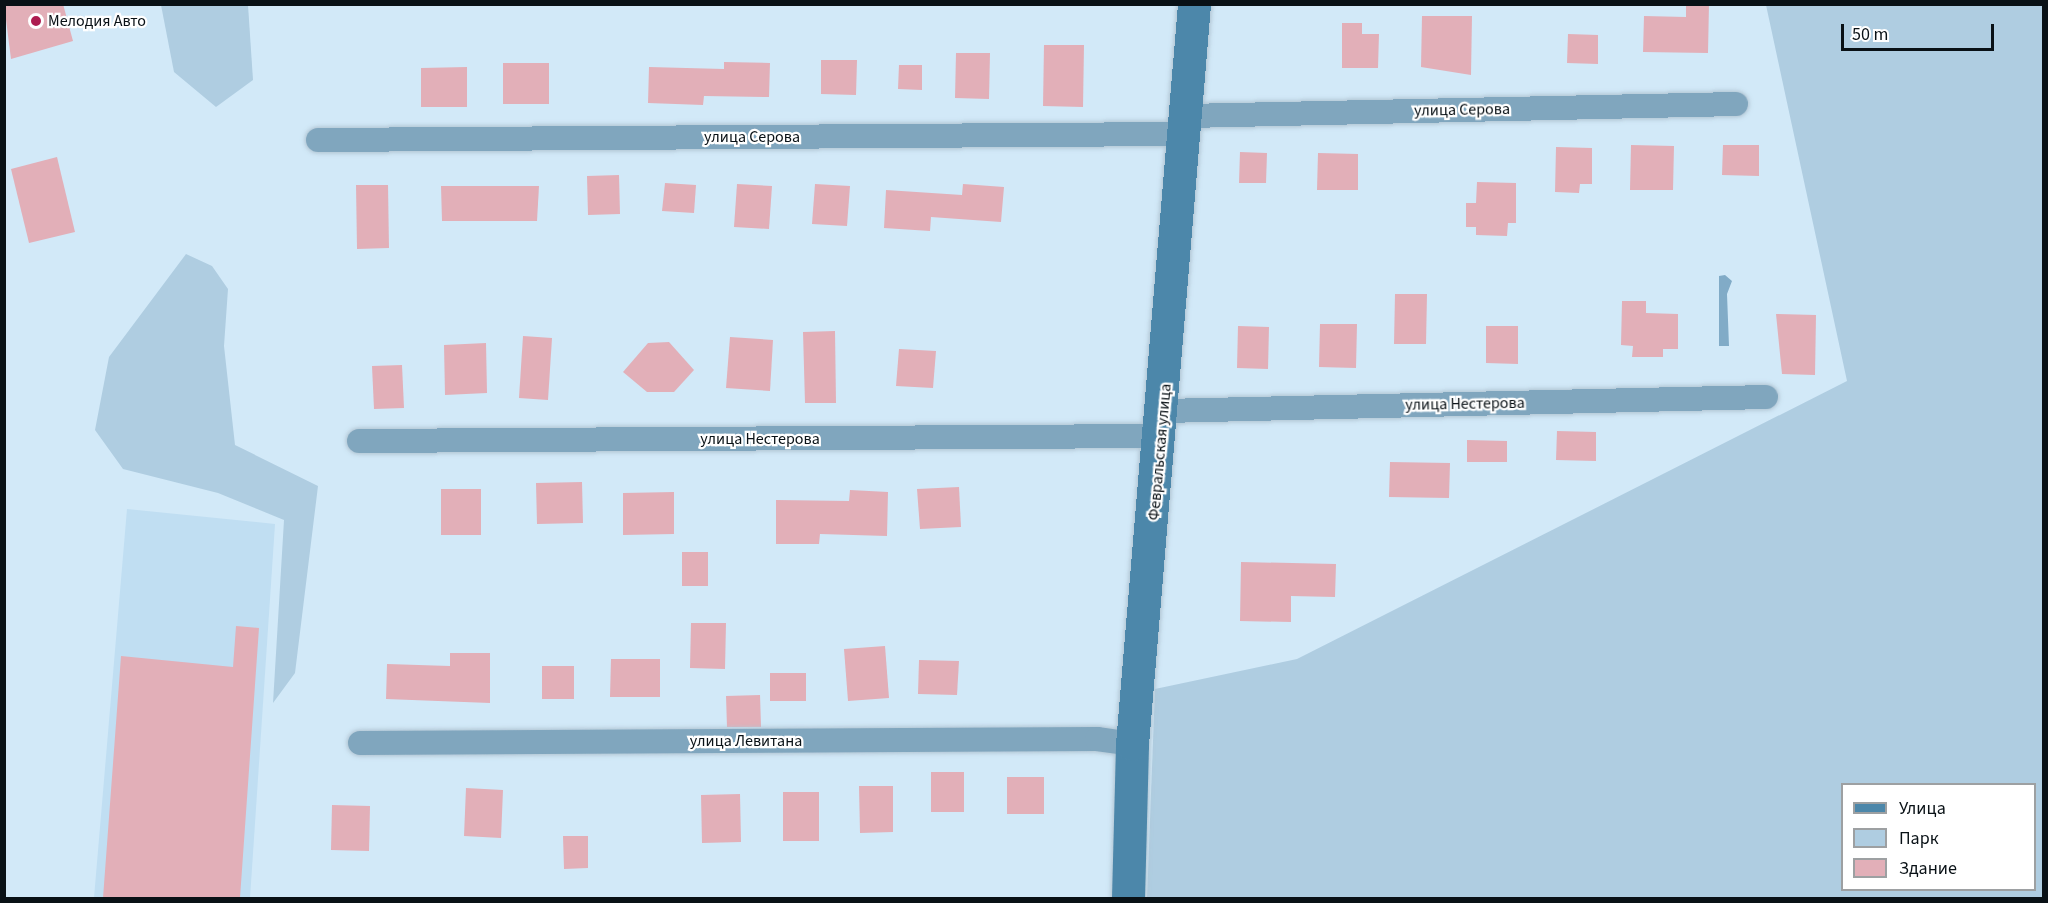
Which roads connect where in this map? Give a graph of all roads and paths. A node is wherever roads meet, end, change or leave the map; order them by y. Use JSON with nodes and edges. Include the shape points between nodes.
{"nodes":[{"id":1,"x":1194,"y":4,"type":"edge"},
{"id":2,"x":1736,"y":104,"type":"dead end"},
{"id":3,"x":1186,"y":125,"type":"junction"},
{"id":4,"x":318,"y":140,"type":"dead end"},
{"id":5,"x":1767,"y":396,"type":"dead end"},
{"id":6,"x":1163,"y":424,"type":"junction"},
{"id":7,"x":359,"y":441,"type":"dead end"},
{"id":8,"x":360,"y":743,"type":"dead end"},
{"id":9,"x":1132,"y":744,"type":"junction"},
{"id":10,"x":1128,"y":898,"type":"edge"}],
"edges":[{"from":1,"to":3,"type":"main road","name":"Февральская улица"},
{"from":2,"to":3,"type":"street","name":"улица Серова"},
{"from":3,"to":4,"type":"street","name":"улица Серова"},
{"from":3,"to":6,"type":"main road","name":"Февральская улица"},
{"from":5,"to":6,"type":"street","name":"улица Нестерова"},
{"from":6,"to":7,"type":"street","name":"улица Нестерова"},
{"from":6,"to":9,"type":"main road","name":"Февральская улица"},
{"from":8,"to":9,"type":"street","name":"улица Левитана","via":[[1096,739]]},
{"from":9,"to":10,"type":"main road","name":"Февральская улица"}]}
